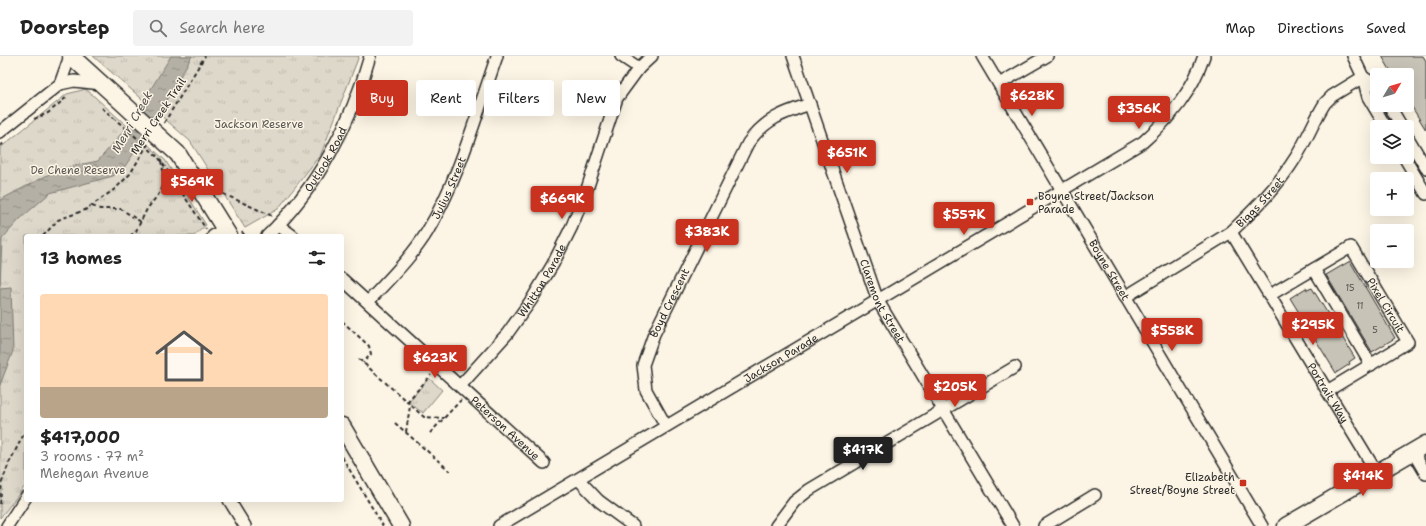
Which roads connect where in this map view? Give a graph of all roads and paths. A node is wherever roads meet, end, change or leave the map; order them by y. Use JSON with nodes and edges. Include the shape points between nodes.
{"nodes":[{"id":1,"x":71,"y":56,"type":"edge"},
{"id":2,"x":205,"y":56,"type":"edge"},
{"id":3,"x":370,"y":56,"type":"edge"},
{"id":4,"x":497,"y":56,"type":"edge"},
{"id":5,"x":621,"y":56,"type":"edge"},
{"id":6,"x":652,"y":56,"type":"edge"},
{"id":7,"x":793,"y":56,"type":"edge"},
{"id":8,"x":982,"y":56,"type":"edge"},
{"id":9,"x":1047,"y":56,"type":"edge"},
{"id":10,"x":1204,"y":56,"type":"edge"},
{"id":11,"x":1353,"y":56,"type":"edge"},
{"id":12,"x":638,"y":68,"type":"junction"},
{"id":13,"x":1363,"y":77,"type":"junction"},
{"id":14,"x":1370,"y":82,"type":"edge"},
{"id":15,"x":60,"y":84,"type":"junction"},
{"id":16,"x":103,"y":84,"type":"junction"},
{"id":17,"x":999,"y":84,"type":"junction"},
{"id":18,"x":68,"y":96,"type":"dead end"},
{"id":19,"x":810,"y":104,"type":"junction"},
{"id":20,"x":102,"y":108,"type":"dead end"},
{"id":21,"x":1382,"y":120,"type":"edge"},
{"id":22,"x":31,"y":121,"type":"dead end"},
{"id":23,"x":162,"y":127,"type":"dead end"},
{"id":24,"x":3,"y":136,"type":"edge"},
{"id":25,"x":149,"y":144,"type":"dead end"},
{"id":26,"x":1414,"y":144,"type":"edge"},
{"id":27,"x":0,"y":146,"type":"edge"},
{"id":28,"x":1422,"y":153,"type":"edge"},
{"id":29,"x":159,"y":158,"type":"junction"},
{"id":30,"x":1408,"y":164,"type":"edge"},
{"id":31,"x":1426,"y":168,"type":"edge"},
{"id":32,"x":171,"y":174,"type":"junction"},
{"id":33,"x":165,"y":179,"type":"junction"},
{"id":34,"x":217,"y":190,"type":"dead end"},
{"id":35,"x":1062,"y":191,"type":"junction"},
{"id":36,"x":1426,"y":194,"type":"edge"},
{"id":37,"x":92,"y":206,"type":"junction"},
{"id":38,"x":141,"y":222,"type":"junction"},
{"id":39,"x":274,"y":229,"type":"edge"},
{"id":40,"x":1231,"y":232,"type":"junction"},
{"id":41,"x":218,"y":233,"type":"edge"},
{"id":42,"x":46,"y":234,"type":"edge"},
{"id":43,"x":132,"y":234,"type":"edge"},
{"id":44,"x":288,"y":234,"type":"edge"},
{"id":45,"x":1314,"y":269,"type":"junction"},
{"id":46,"x":344,"y":281,"type":"edge"},
{"id":47,"x":1270,"y":295,"type":"junction"},
{"id":48,"x":1125,"y":297,"type":"junction"},
{"id":49,"x":878,"y":301,"type":"junction"},
{"id":50,"x":368,"y":302,"type":"junction"},
{"id":51,"x":344,"y":324,"type":"edge"},
{"id":52,"x":359,"y":359,"type":"dead end"},
{"id":53,"x":363,"y":363,"type":"junction"},
{"id":54,"x":1371,"y":365,"type":"junction"},
{"id":55,"x":438,"y":366,"type":"junction"},
{"id":56,"x":1015,"y":367,"type":"dead end"},
{"id":57,"x":464,"y":389,"type":"junction"},
{"id":58,"x":1327,"y":391,"type":"junction"},
{"id":59,"x":406,"y":402,"type":"junction"},
{"id":60,"x":410,"y":406,"type":"junction"},
{"id":61,"x":944,"y":411,"type":"junction"},
{"id":62,"x":444,"y":418,"type":"junction"},
{"id":63,"x":395,"y":423,"type":"dead end"},
{"id":64,"x":666,"y":426,"type":"junction"},
{"id":65,"x":344,"y":429,"type":"edge"},
{"id":66,"x":406,"y":433,"type":"junction"},
{"id":67,"x":430,"y":433,"type":"dead end"},
{"id":68,"x":24,"y":434,"type":"edge"},
{"id":69,"x":1419,"y":448,"type":"edge"},
{"id":70,"x":344,"y":460,"type":"edge"},
{"id":71,"x":544,"y":463,"type":"dead end"},
{"id":72,"x":450,"y":471,"type":"dead end"},
{"id":73,"x":1377,"y":473,"type":"junction"},
{"id":74,"x":1426,"y":474,"type":"edge"},
{"id":75,"x":579,"y":480,"type":"junction"},
{"id":76,"x":1095,"y":495,"type":"dead end"},
{"id":77,"x":24,"y":500,"type":"edge"},
{"id":78,"x":231,"y":502,"type":"edge"},
{"id":79,"x":0,"y":504,"type":"edge"},
{"id":80,"x":7,"y":526,"type":"edge"},
{"id":81,"x":245,"y":526,"type":"edge"},
{"id":82,"x":383,"y":526,"type":"edge"},
{"id":83,"x":401,"y":526,"type":"edge"},
{"id":84,"x":499,"y":526,"type":"edge"},
{"id":85,"x":633,"y":526,"type":"edge"},
{"id":86,"x":776,"y":526,"type":"edge"},
{"id":87,"x":1013,"y":526,"type":"edge"},
{"id":88,"x":1044,"y":526,"type":"edge"},
{"id":89,"x":1262,"y":526,"type":"edge"},
{"id":90,"x":1286,"y":526,"type":"edge"}],
"edges":[{"from":1,"to":15,"type":"street"},
{"from":1,"to":16,"type":"main road"},
{"from":2,"to":23,"type":"path","name":"Merri Creek Trail"},
{"from":3,"to":39,"type":"street","name":"Outlook Road","via":[[350,117],[318,173]]},
{"from":4,"to":50,"type":"street","name":"Julius Street","via":[[466,150],[441,207],[407,260]]},
{"from":5,"to":12,"type":"street"},
{"from":6,"to":12,"type":"street","name":"Whitton Parade"},
{"from":7,"to":19,"type":"street","name":"Claremont Street"},
{"from":8,"to":17,"type":"street","name":"Boyne Street"},
{"from":9,"to":17,"type":"street"},
{"from":10,"to":35,"type":"street","name":"Jackson Parade","via":[[1190,90],[1164,124],[1144,142]]},
{"from":11,"to":13,"type":"street"},
{"from":12,"to":57,"type":"street","name":"Whitton Parade","via":[[617,98],[588,186],[553,264],[532,299]]},
{"from":13,"to":14,"type":"street"},
{"from":13,"to":21,"type":"street","via":[[1368,97]]},
{"from":13,"to":40,"type":"street","name":"Biggs Street","via":[[1325,103],[1296,157],[1280,180]]},
{"from":15,"to":16,"type":"street","via":[[74,81]]},
{"from":15,"to":24,"type":"street"},
{"from":16,"to":41,"type":"main road","bridge":true,"via":[[178,154]]},
{"from":17,"to":35,"type":"street","name":"Boyne Street"},
{"from":18,"to":22,"type":"path","via":[[48,113]]},
{"from":19,"to":49,"type":"street","name":"Claremont Street"},
{"from":19,"to":64,"type":"street","name":"Boyd Crescent","via":[[770,120],[748,143],[654,334],[643,364],[646,390]]},
{"from":20,"to":29,"type":"path","bridge":true},
{"from":24,"to":27,"type":"path"},
{"from":25,"to":37,"type":"path","name":"Merri Creek Trail","via":[[130,174]]},
{"from":26,"to":28,"type":"street"},
{"from":28,"to":31,"type":"street"},
{"from":29,"to":32,"type":"path"},
{"from":29,"to":33,"type":"path"},
{"from":30,"to":36,"type":"street"},
{"from":32,"to":33,"type":"path"},
{"from":32,"to":41,"type":"path"},
{"from":33,"to":38,"type":"path","via":[[161,191]]},
{"from":34,"to":39,"type":"path"},
{"from":35,"to":48,"type":"street","name":"Boyne Street"},
{"from":35,"to":49,"type":"street","name":"Jackson Parade"},
{"from":37,"to":38,"type":"path","via":[[100,209],[121,209]]},
{"from":37,"to":42,"type":"path","name":"Merri Creek Trail","via":[[58,220]]},
{"from":38,"to":43,"type":"path"},
{"from":39,"to":44,"type":"street"},
{"from":40,"to":47,"type":"street","name":"Portrait Way"},
{"from":40,"to":48,"type":"street","name":"Biggs Street"},
{"from":45,"to":47,"type":"street","name":"Pixel Circuit"},
{"from":45,"to":54,"type":"street"},
{"from":45,"to":54,"type":"street","name":"Pixel Circuit","via":[[1350,247],[1408,342]]},
{"from":46,"to":50,"type":"street","name":"Peterson Avenue"},
{"from":47,"to":58,"type":"street","name":"Portrait Way"},
{"from":48,"to":89,"type":"street","name":"Boyne Street"},
{"from":49,"to":61,"type":"street","name":"Claremont Street"},
{"from":49,"to":64,"type":"street","name":"Jackson Parade"},
{"from":50,"to":55,"type":"street","name":"Peterson Avenue"},
{"from":51,"to":53,"type":"path","via":[[369,346],[371,354]]},
{"from":52,"to":53,"type":"path"},
{"from":53,"to":59,"type":"path"},
{"from":54,"to":58,"type":"street","name":"Pixel Circuit"},
{"from":55,"to":57,"type":"street","name":"Peterson Avenue"},
{"from":55,"to":59,"type":"path"},
{"from":56,"to":61,"type":"street"},
{"from":57,"to":62,"type":"path"},
{"from":57,"to":71,"type":"street","name":"Peterson Avenue"},
{"from":58,"to":73,"type":"street","name":"Portrait Way"},
{"from":59,"to":60,"type":"path"},
{"from":60,"to":62,"type":"path","via":[[424,417]]},
{"from":60,"to":66,"type":"path"},
{"from":61,"to":86,"type":"street","via":[[809,490],[794,502]]},
{"from":61,"to":87,"type":"street","name":"Claremont Street"},
{"from":62,"to":67,"type":"path"},
{"from":63,"to":66,"type":"path"},
{"from":64,"to":75,"type":"street","name":"Jackson Parade"},
{"from":65,"to":83,"type":"main road"},
{"from":66,"to":72,"type":"path"},
{"from":68,"to":79,"type":"path","via":[[2,482]]},
{"from":69,"to":73,"type":"main road"},
{"from":69,"to":74,"type":"street"},
{"from":70,"to":82,"type":"path"},
{"from":73,"to":90,"type":"main road"},
{"from":75,"to":84,"type":"street","name":"Jackson Parade"},
{"from":75,"to":85,"type":"street","via":[[598,501]]},
{"from":76,"to":88,"type":"street"},
{"from":77,"to":80,"type":"street"},
{"from":78,"to":81,"type":"street"}]}
